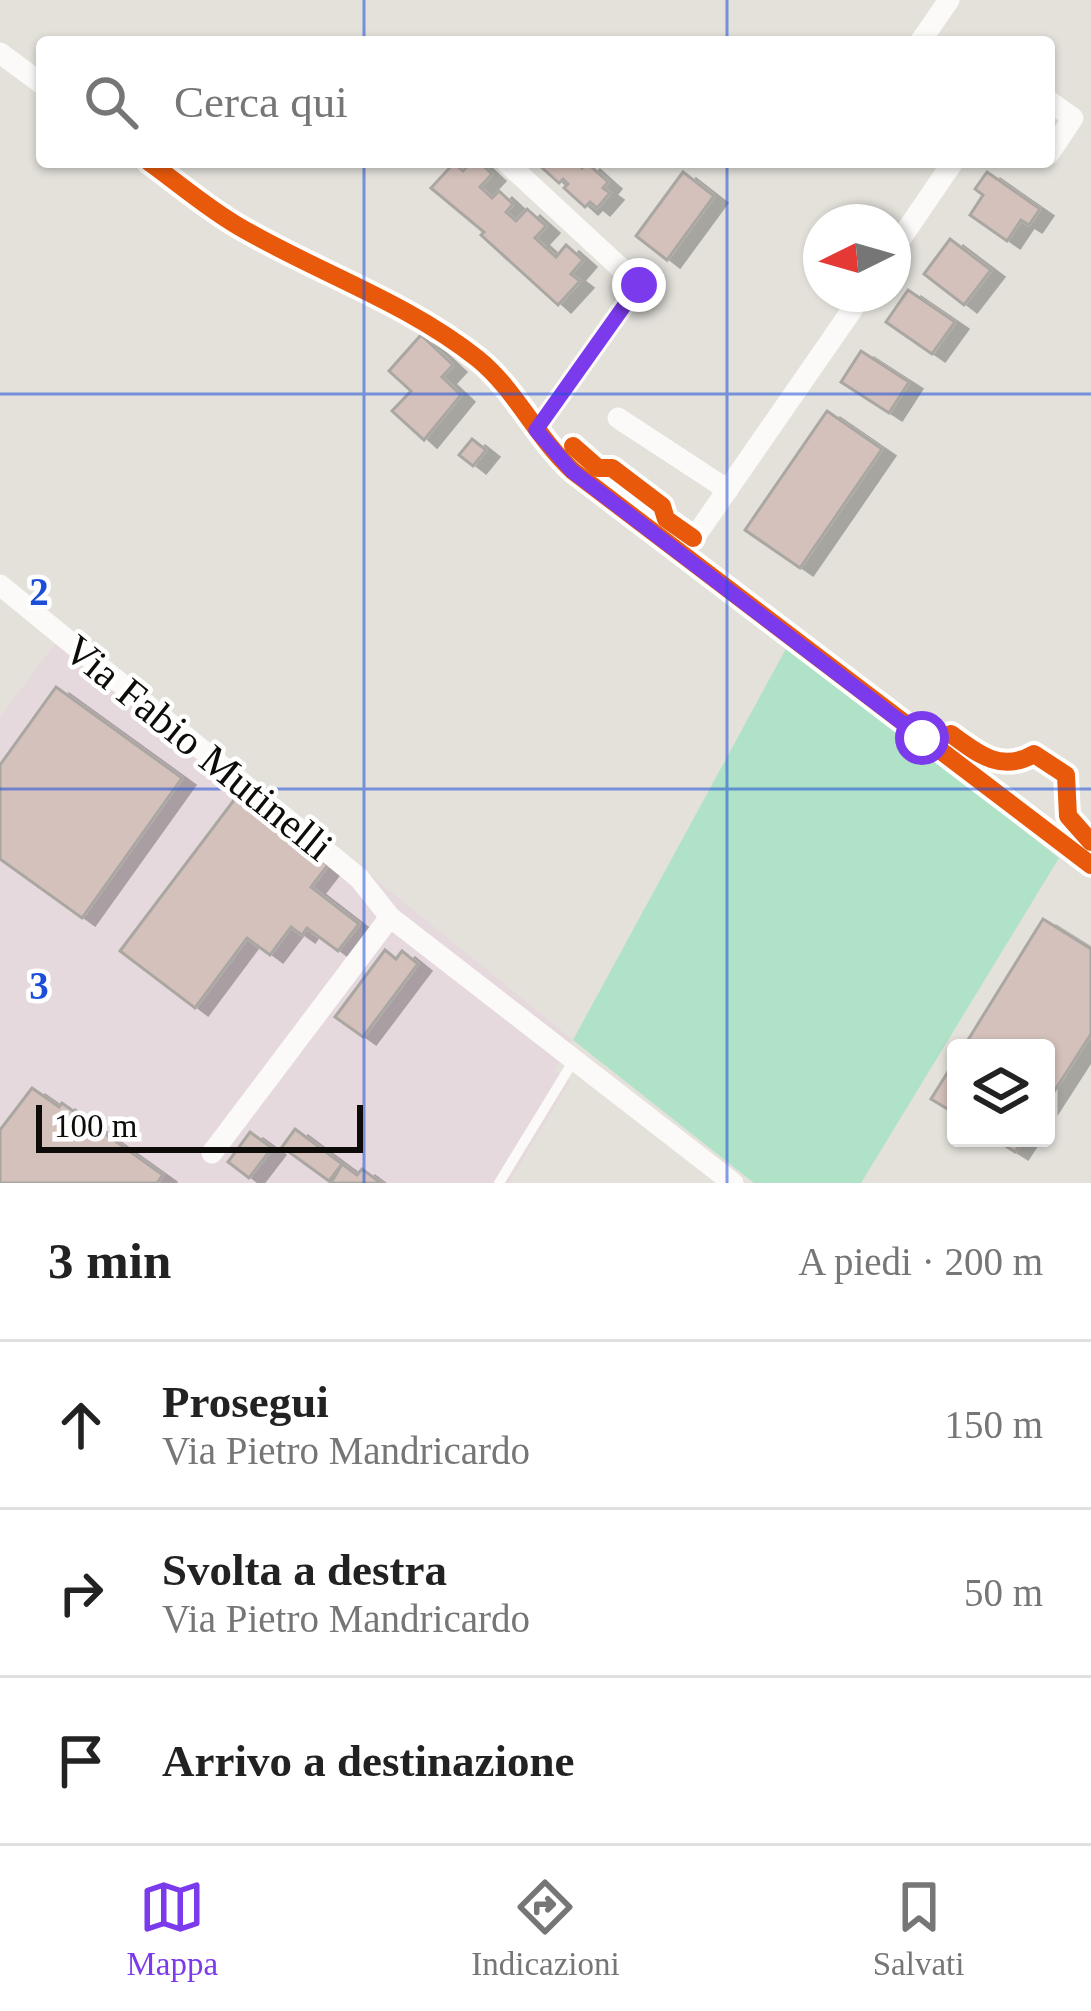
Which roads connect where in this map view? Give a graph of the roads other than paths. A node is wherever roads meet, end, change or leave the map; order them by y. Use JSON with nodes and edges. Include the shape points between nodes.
{"nodes":[{"id":1,"x":949,"y":0,"type":"edge"},
{"id":2,"x":924,"y":36,"type":"edge"},
{"id":3,"x":0,"y":53,"type":"edge"},
{"id":4,"x":36,"y":80,"type":"edge"},
{"id":5,"x":1055,"y":105,"type":"edge"},
{"id":6,"x":1055,"y":145,"type":"edge"},
{"id":7,"x":156,"y":168,"type":"edge"},
{"id":8,"x":512,"y":168,"type":"edge"},
{"id":9,"x":949,"y":168,"type":"edge"},
{"id":10,"x":911,"y":224,"type":"edge"},
{"id":11,"x":850,"y":312,"type":"edge"},
{"id":12,"x":618,"y":418,"type":"dead end"},
{"id":13,"x":536,"y":430,"type":"junction"},
{"id":14,"x":728,"y":490,"type":"junction"},
{"id":15,"x":683,"y":554,"type":"junction"},
{"id":16,"x":0,"y":585,"type":"edge"},
{"id":17,"x":1091,"y":865,"type":"edge"},
{"id":18,"x":390,"y":917,"type":"junction"},
{"id":19,"x":574,"y":1060,"type":"junction"},
{"id":20,"x":212,"y":1153,"type":"dead end"},
{"id":21,"x":499,"y":1183,"type":"edge"},
{"id":22,"x":733,"y":1183,"type":"edge"}],
"edges":[{"from":1,"to":2,"type":"street"},
{"from":3,"to":4,"type":"street"},
{"from":5,"to":6,"type":"street","via":[[1073,118]]},
{"from":7,"to":13,"type":"street","via":[[237,225],[406,310],[464,349]]},
{"from":8,"to":13,"type":"street","via":[[639,285]]},
{"from":9,"to":10,"type":"street"},
{"from":11,"to":14,"type":"street"},
{"from":12,"to":14,"type":"street"},
{"from":13,"to":15,"type":"street","via":[[572,471]]},
{"from":14,"to":15,"type":"street"},
{"from":15,"to":17,"type":"street"},
{"from":16,"to":18,"type":"street","name":"Via Fabio Mutinelli","via":[[359,878]]},
{"from":18,"to":19,"type":"street","name":"Via Fabio Mutinelli"},
{"from":18,"to":20,"type":"street"},
{"from":19,"to":21,"type":"lane"},
{"from":19,"to":22,"type":"street","name":"Via Fabio Mutinelli"}]}
